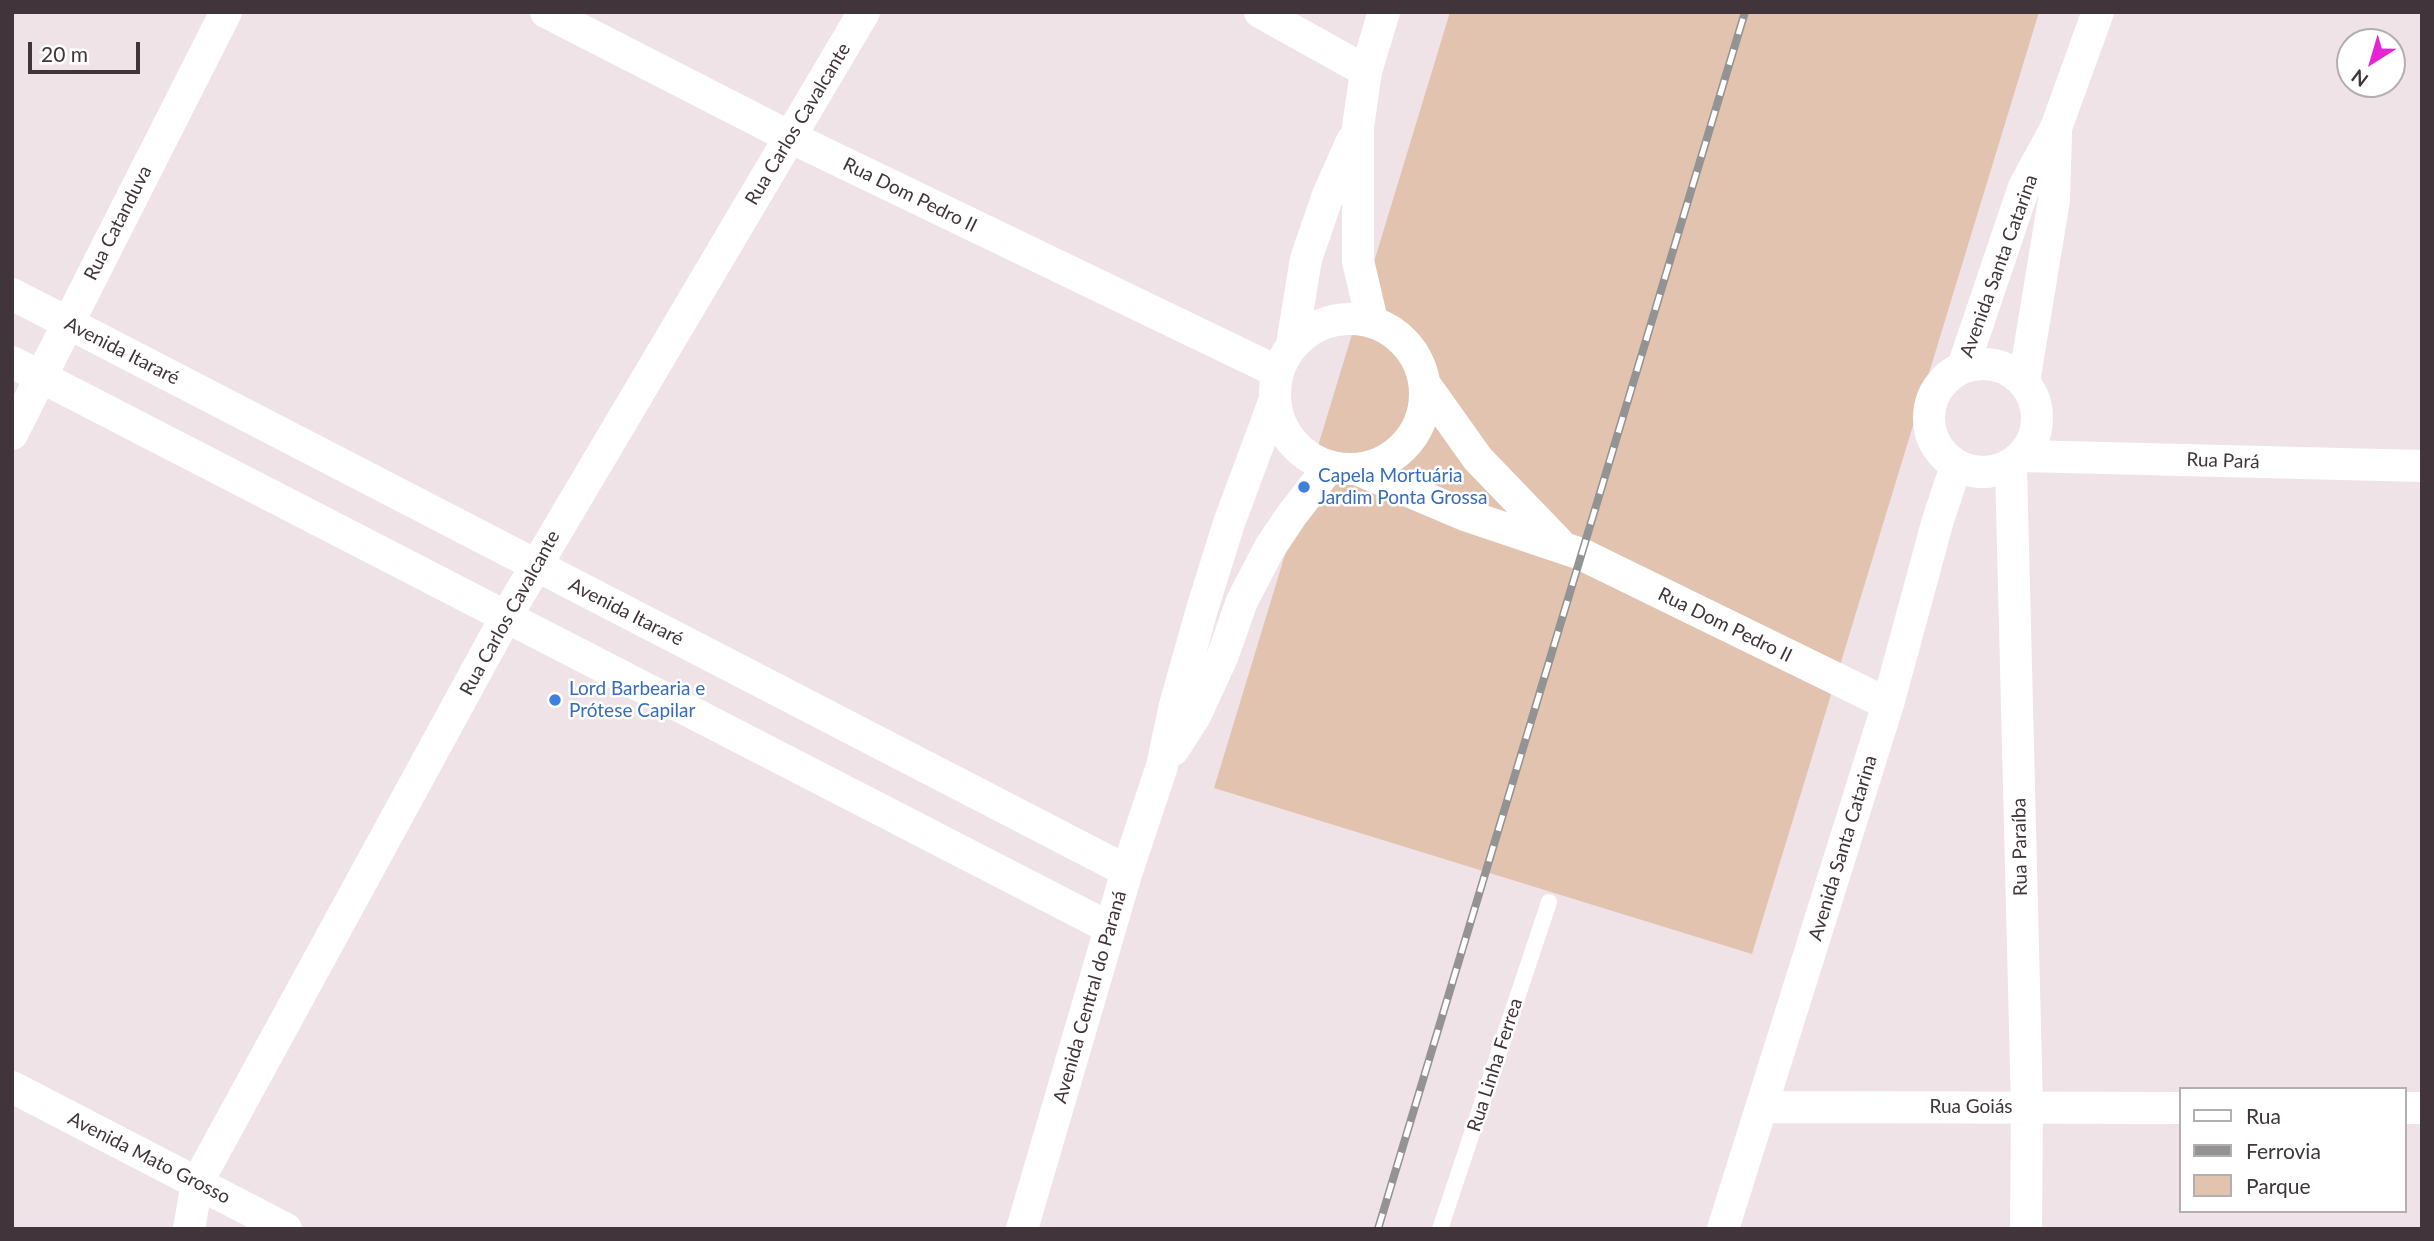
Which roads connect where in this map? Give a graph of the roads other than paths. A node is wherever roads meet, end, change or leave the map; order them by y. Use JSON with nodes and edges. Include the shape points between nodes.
{"nodes":[{"id":1,"x":226,"y":12,"type":"edge"},
{"id":2,"x":546,"y":12,"type":"edge"},
{"id":3,"x":864,"y":12,"type":"edge"},
{"id":4,"x":1260,"y":12,"type":"edge"},
{"id":5,"x":1384,"y":12,"type":"edge"},
{"id":6,"x":2098,"y":12,"type":"edge"},
{"id":7,"x":1366,"y":71,"type":"junction"},
{"id":8,"x":1358,"y":127,"type":"junction"},
{"id":9,"x":2056,"y":128,"type":"junction"},
{"id":10,"x":790,"y":137,"type":"junction"},
{"id":11,"x":12,"y":294,"type":"edge"},
{"id":12,"x":1371,"y":321,"type":"junction"},
{"id":13,"x":67,"y":323,"type":"junction"},
{"id":14,"x":1292,"y":344,"type":"junction"},
{"id":15,"x":12,"y":362,"type":"edge"},
{"id":16,"x":1963,"y":367,"type":"junction"},
{"id":17,"x":43,"y":378,"type":"junction"},
{"id":18,"x":2024,"y":382,"type":"junction"},
{"id":19,"x":1426,"y":386,"type":"junction"},
{"id":20,"x":1276,"y":387,"type":"junction"},
{"id":21,"x":12,"y":434,"type":"edge"},
{"id":22,"x":2017,"y":461,"type":"junction"},
{"id":23,"x":1956,"y":466,"type":"junction"},
{"id":24,"x":2422,"y":466,"type":"edge"},
{"id":25,"x":1344,"y":469,"type":"junction"},
{"id":26,"x":1561,"y":546,"type":"junction"},
{"id":27,"x":536,"y":565,"type":"junction"},
{"id":28,"x":507,"y":615,"type":"junction"},
{"id":29,"x":1888,"y":704,"type":"junction"},
{"id":30,"x":1163,"y":766,"type":"junction"},
{"id":31,"x":1127,"y":871,"type":"junction"},
{"id":32,"x":1549,"y":902,"type":"dead end"},
{"id":33,"x":1110,"y":928,"type":"junction"},
{"id":34,"x":12,"y":1087,"type":"edge"},
{"id":35,"x":1762,"y":1107,"type":"junction"},
{"id":36,"x":2027,"y":1107,"type":"junction"},
{"id":37,"x":2178,"y":1108,"type":"edge"},
{"id":38,"x":197,"y":1183,"type":"junction"},
{"id":39,"x":189,"y":1229,"type":"edge"},
{"id":40,"x":286,"y":1229,"type":"edge"},
{"id":41,"x":1022,"y":1229,"type":"edge"},
{"id":42,"x":1440,"y":1229,"type":"edge"},
{"id":43,"x":1723,"y":1229,"type":"edge"},
{"id":44,"x":2026,"y":1229,"type":"edge"}],
"edges":[{"from":1,"to":13,"type":"street","name":"Rua Catanduva"},
{"from":2,"to":10,"type":"street","name":"Rua Dom Pedro II"},
{"from":3,"to":10,"type":"street","name":"Rua Carlos Cavalcante"},
{"from":4,"to":7,"type":"street"},
{"from":5,"to":7,"type":"street"},
{"from":6,"to":9,"type":"street","name":"Avenida Santa Catarina"},
{"from":7,"to":8,"type":"street"},
{"from":8,"to":12,"type":"street","via":[[1358,261]]},
{"from":8,"to":14,"type":"street","via":[[1306,259]]},
{"from":9,"to":16,"type":"street","name":"Avenida Santa Catarina","via":[[2024,187]]},
{"from":9,"to":18,"type":"street","name":"Avenida Santa Catarina","via":[[2054,200]]},
{"from":10,"to":20,"type":"street","name":"Rua Dom Pedro II"},
{"from":10,"to":27,"type":"street","name":"Rua Carlos Cavalcante"},
{"from":11,"to":13,"type":"street","name":"Avenida Itararé"},
{"from":12,"to":14,"type":"street","via":[[1343,318],[1315,326]]},
{"from":12,"to":19,"type":"street","via":[[1405,342],[1417,358]]},
{"from":13,"to":17,"type":"street","name":"Rua Catanduva"},
{"from":13,"to":27,"type":"street","name":"Avenida Itararé"},
{"from":14,"to":20,"type":"street"},
{"from":15,"to":17,"type":"street"},
{"from":16,"to":18,"type":"street","name":"Avenida Santa Catarina","via":[[1983,363],[2004,368]]},
{"from":16,"to":23,"type":"street","name":"Avenida Santa Catarina","via":[[1939,385],[1928,413],[1934,444]]},
{"from":17,"to":21,"type":"street","name":"Rua Catanduva"},
{"from":17,"to":28,"type":"street"},
{"from":18,"to":22,"type":"street","via":[[2036,405],[2037,432]]},
{"from":19,"to":25,"type":"street","via":[[1423,416],[1410,442],[1387,461]]},
{"from":19,"to":26,"type":"street","name":"Rua Dom Pedro II","via":[[1478,459]]},
{"from":20,"to":25,"type":"street","via":[[1283,431],[1303,454]]},
{"from":20,"to":30,"type":"street","name":"Avenida Central do Paraná","via":[[1203,606]]},
{"from":22,"to":23,"type":"street","via":[[1984,474]]},
{"from":22,"to":24,"type":"street","name":"Rua Pará"},
{"from":22,"to":36,"type":"street","name":"Rua Paraíba"},
{"from":23,"to":29,"type":"street","name":"Avenida Santa Catarina"},
{"from":25,"to":26,"type":"street","name":"Rua Dom Pedro II"},
{"from":25,"to":30,"type":"street","name":"Avenida Central do Paraná","via":[[1269,549],[1242,601],[1195,716]]},
{"from":26,"to":29,"type":"street","name":"Rua Dom Pedro II"},
{"from":27,"to":28,"type":"street","name":"Rua Carlos Cavalcante"},
{"from":27,"to":31,"type":"street","name":"Avenida Itararé"},
{"from":28,"to":33,"type":"street"},
{"from":28,"to":38,"type":"street","name":"Rua Carlos Cavalcante"},
{"from":29,"to":35,"type":"street","name":"Avenida Santa Catarina"},
{"from":30,"to":31,"type":"street","name":"Avenida Central do Paraná"},
{"from":31,"to":33,"type":"street","name":"Avenida Central do Paraná"},
{"from":32,"to":42,"type":"lane","name":"Rua Linha Ferrea"},
{"from":33,"to":41,"type":"street","name":"Avenida Central do Paraná"},
{"from":34,"to":38,"type":"street","name":"Avenida Mato Grosso"},
{"from":35,"to":36,"type":"street","name":"Rua Goiás"},
{"from":35,"to":43,"type":"street","name":"Avenida Santa Catarina"},
{"from":36,"to":37,"type":"street","name":"Rua Goiás"},
{"from":36,"to":44,"type":"street","name":"Rua Paraíba"},
{"from":38,"to":39,"type":"street","name":"Rua Carlos Cavalcante"},
{"from":38,"to":40,"type":"street","name":"Avenida Mato Grosso"}]}
